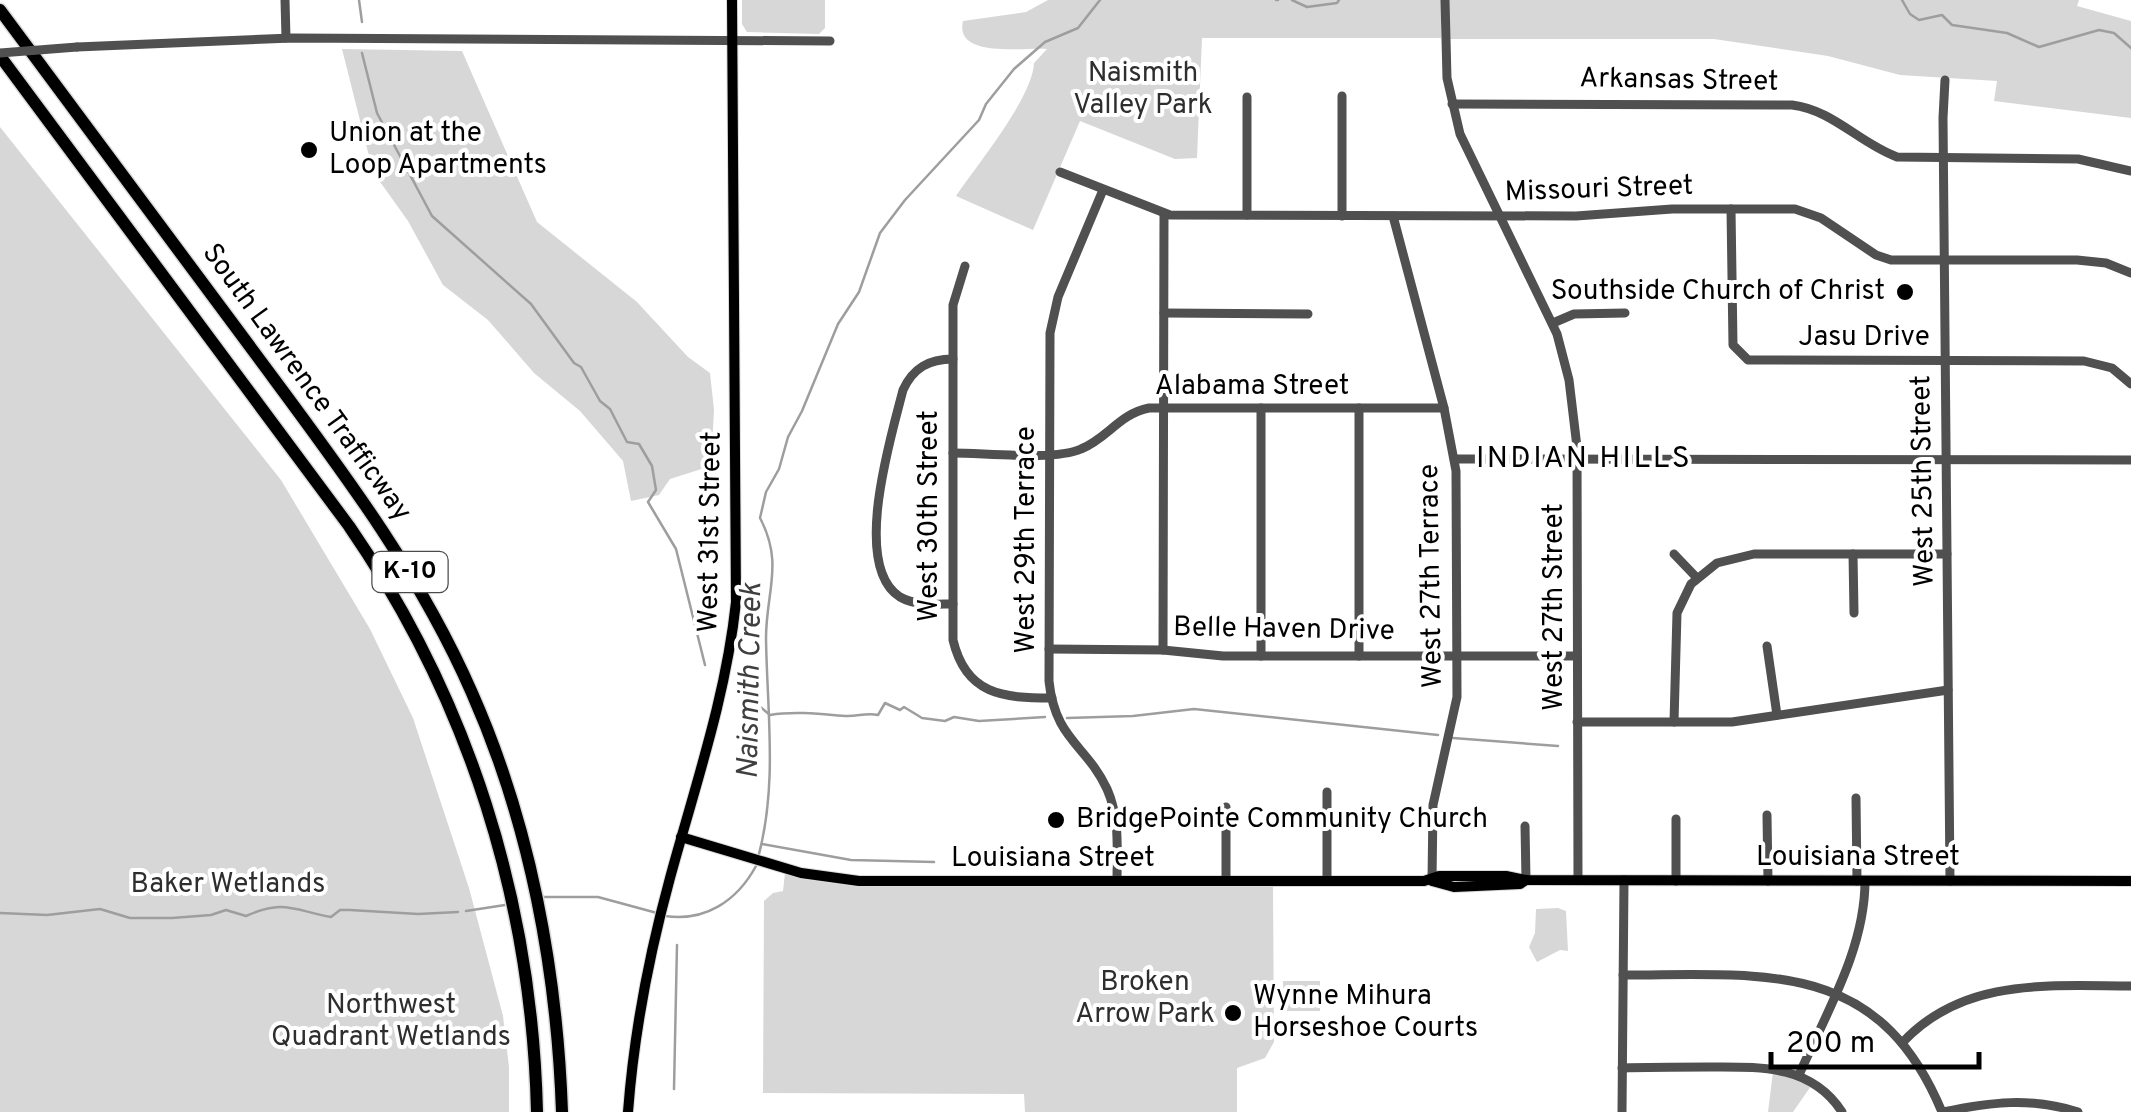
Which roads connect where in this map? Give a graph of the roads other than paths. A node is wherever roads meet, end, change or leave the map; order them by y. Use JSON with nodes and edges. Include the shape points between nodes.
{"nodes":[{"id":1,"x":284,"y":0,"type":"edge"},
{"id":2,"x":732,"y":0,"type":"edge"},
{"id":3,"x":1444,"y":0,"type":"edge"},
{"id":4,"x":0,"y":10,"type":"edge"},
{"id":5,"x":286,"y":38,"type":"junction"},
{"id":6,"x":732,"y":39,"type":"junction"},
{"id":7,"x":830,"y":40,"type":"dead end"},
{"id":8,"x":0,"y":54,"type":"edge"},
{"id":9,"x":1946,"y":80,"type":"dead end"},
{"id":10,"x":1342,"y":96,"type":"dead end"},
{"id":11,"x":1248,"y":97,"type":"dead end"},
{"id":12,"x":1452,"y":104,"type":"junction"},
{"id":13,"x":1943,"y":159,"type":"junction"},
{"id":14,"x":2131,"y":171,"type":"edge"},
{"id":15,"x":1060,"y":172,"type":"dead end"},
{"id":16,"x":1103,"y":190,"type":"junction"},
{"id":17,"x":1731,"y":208,"type":"junction"},
{"id":18,"x":1164,"y":214,"type":"junction"},
{"id":19,"x":1247,"y":216,"type":"junction"},
{"id":20,"x":1342,"y":216,"type":"junction"},
{"id":21,"x":1393,"y":216,"type":"junction"},
{"id":22,"x":1500,"y":216,"type":"junction"},
{"id":23,"x":1944,"y":261,"type":"junction"},
{"id":24,"x":965,"y":266,"type":"dead end"},
{"id":25,"x":2131,"y":273,"type":"edge"},
{"id":26,"x":1164,"y":313,"type":"junction"},
{"id":27,"x":1308,"y":314,"type":"dead end"},
{"id":28,"x":1625,"y":314,"type":"dead end"},
{"id":29,"x":1553,"y":324,"type":"junction"},
{"id":30,"x":953,"y":359,"type":"junction"},
{"id":31,"x":1945,"y":360,"type":"junction"},
{"id":32,"x":2131,"y":384,"type":"edge"},
{"id":33,"x":1164,"y":408,"type":"junction"},
{"id":34,"x":1262,"y":408,"type":"junction"},
{"id":35,"x":1359,"y":408,"type":"junction"},
{"id":36,"x":1444,"y":408,"type":"junction"},
{"id":37,"x":953,"y":453,"type":"junction"},
{"id":38,"x":1050,"y":454,"type":"junction"},
{"id":39,"x":1455,"y":459,"type":"junction"},
{"id":40,"x":1577,"y":459,"type":"junction"},
{"id":41,"x":1946,"y":460,"type":"junction"},
{"id":42,"x":2131,"y":460,"type":"edge"},
{"id":43,"x":1674,"y":554,"type":"dead end"},
{"id":44,"x":1853,"y":554,"type":"junction"},
{"id":45,"x":1947,"y":554,"type":"junction"},
{"id":46,"x":1697,"y":578,"type":"junction"},
{"id":47,"x":953,"y":604,"type":"junction"},
{"id":48,"x":1854,"y":613,"type":"dead end"},
{"id":49,"x":1767,"y":646,"type":"dead end"},
{"id":50,"x":1049,"y":649,"type":"junction"},
{"id":51,"x":1164,"y":650,"type":"junction"},
{"id":52,"x":1261,"y":656,"type":"junction"},
{"id":53,"x":1359,"y":656,"type":"junction"},
{"id":54,"x":1458,"y":656,"type":"junction"},
{"id":55,"x":1577,"y":656,"type":"junction"},
{"id":56,"x":1948,"y":690,"type":"junction"},
{"id":57,"x":1052,"y":698,"type":"junction"},
{"id":58,"x":1777,"y":716,"type":"junction"},
{"id":59,"x":1577,"y":722,"type":"junction"},
{"id":60,"x":1674,"y":722,"type":"junction"},
{"id":61,"x":1327,"y":792,"type":"dead end"},
{"id":62,"x":1856,"y":798,"type":"dead end"},
{"id":63,"x":1226,"y":807,"type":"dead end"},
{"id":64,"x":1768,"y":815,"type":"dead end"},
{"id":65,"x":1676,"y":819,"type":"dead end"},
{"id":66,"x":1525,"y":826,"type":"dead end"},
{"id":67,"x":681,"y":837,"type":"junction"},
{"id":68,"x":1526,"y":880,"type":"junction"},
{"id":69,"x":1578,"y":880,"type":"junction"},
{"id":70,"x":1624,"y":880,"type":"junction"},
{"id":71,"x":1676,"y":880,"type":"junction"},
{"id":72,"x":1117,"y":881,"type":"junction"},
{"id":73,"x":1226,"y":881,"type":"junction"},
{"id":74,"x":1328,"y":881,"type":"junction"},
{"id":75,"x":1432,"y":881,"type":"junction"},
{"id":76,"x":1768,"y":881,"type":"junction"},
{"id":77,"x":1861,"y":881,"type":"junction"},
{"id":78,"x":1950,"y":881,"type":"junction"},
{"id":79,"x":2131,"y":881,"type":"edge"},
{"id":80,"x":1623,"y":975,"type":"junction"},
{"id":81,"x":2131,"y":986,"type":"edge"},
{"id":82,"x":1834,"y":992,"type":"junction"},
{"id":83,"x":1903,"y":1042,"type":"junction"},
{"id":84,"x":1622,"y":1068,"type":"junction"},
{"id":85,"x":1799,"y":1075,"type":"junction"},
{"id":86,"x":537,"y":1112,"type":"edge"},
{"id":87,"x":562,"y":1112,"type":"edge"},
{"id":88,"x":628,"y":1112,"type":"edge"},
{"id":89,"x":1622,"y":1112,"type":"edge"},
{"id":90,"x":1842,"y":1112,"type":"edge"},
{"id":91,"x":1942,"y":1112,"type":"edge"},
{"id":92,"x":2078,"y":1112,"type":"edge"}],
"edges":[{"from":1,"to":5,"type":"street"},
{"from":2,"to":6,"type":"main road","name":"West 31st Street"},
{"from":3,"to":12,"type":"street","name":"West 27th Street"},
{"from":4,"to":87,"type":"highway","name":"South Lawrence Trafficway","number":"K-10","via":[[352,484],[440,626],[508,791],[543,923]]},
{"from":5,"to":6,"type":"street"},
{"from":5,"to":8,"type":"street","bridge":true},
{"from":6,"to":7,"type":"street"},
{"from":6,"to":67,"type":"main road","name":"West 31st Street","via":[[736,602],[723,689]]},
{"from":8,"to":86,"type":"highway","name":"South Lawrence Trafficway","number":"K-10","via":[[330,498],[417,636],[450,702],[504,863],[533,1016]]},
{"from":9,"to":13,"type":"street","name":"West 25th Street"},
{"from":10,"to":20,"type":"street"},
{"from":11,"to":19,"type":"street"},
{"from":12,"to":13,"type":"street","name":"Arkansas Street","via":[[1792,104],[1819,111],[1897,157]]},
{"from":12,"to":22,"type":"street","name":"West 27th Street"},
{"from":13,"to":14,"type":"street","name":"Arkansas Street","via":[[2078,159]]},
{"from":13,"to":23,"type":"street","name":"West 25th Street"},
{"from":15,"to":16,"type":"street","name":"Missouri Street"},
{"from":16,"to":18,"type":"street","name":"Missouri Street"},
{"from":16,"to":38,"type":"street","name":"West 29th Terrace","via":[[1052,322]]},
{"from":17,"to":22,"type":"street","name":"Missouri Street"},
{"from":17,"to":23,"type":"street","name":"Missouri Street","via":[[1804,211],[1883,258]]},
{"from":17,"to":31,"type":"street","name":"Jasu Drive","via":[[1733,339],[1743,358]]},
{"from":18,"to":19,"type":"street","name":"Missouri Street"},
{"from":18,"to":26,"type":"street"},
{"from":19,"to":20,"type":"street","name":"Missouri Street"},
{"from":20,"to":21,"type":"street","name":"Missouri Street"},
{"from":21,"to":22,"type":"street","name":"Missouri Street"},
{"from":21,"to":36,"type":"street","name":"West 27th Terrace"},
{"from":22,"to":29,"type":"street","name":"West 27th Street"},
{"from":23,"to":25,"type":"street","name":"Missouri Street","via":[[2093,261]]},
{"from":23,"to":31,"type":"street","name":"West 25th Street"},
{"from":24,"to":30,"type":"street","name":"West 30th Street","via":[[953,304]]},
{"from":26,"to":27,"type":"street"},
{"from":26,"to":33,"type":"street"},
{"from":28,"to":29,"type":"street","via":[[1583,313]]},
{"from":29,"to":40,"type":"street","name":"West 27th Street","via":[[1569,380]]},
{"from":30,"to":37,"type":"street","name":"West 30th Street"},
{"from":30,"to":47,"type":"street","via":[[925,364],[903,390],[878,512],[877,550],[879,570],[895,593],[912,602]]},
{"from":31,"to":32,"type":"street","name":"Jasu Drive","via":[[2084,361],[2112,368]]},
{"from":31,"to":41,"type":"street","name":"West 25th Street"},
{"from":33,"to":34,"type":"street","name":"Alabama Street"},
{"from":33,"to":38,"type":"street","name":"Alabama Street","via":[[1133,412],[1090,445]]},
{"from":33,"to":51,"type":"street"},
{"from":34,"to":35,"type":"street","name":"Alabama Street"},
{"from":34,"to":52,"type":"street"},
{"from":35,"to":36,"type":"street","name":"Alabama Street"},
{"from":35,"to":53,"type":"street"},
{"from":36,"to":39,"type":"street","name":"West 27th Terrace"},
{"from":37,"to":38,"type":"street","name":"Alabama Street"},
{"from":37,"to":47,"type":"street","name":"West 30th Street"},
{"from":38,"to":50,"type":"street","name":"West 29th Terrace"},
{"from":39,"to":40,"type":"street"},
{"from":39,"to":54,"type":"street","name":"West 27th Terrace"},
{"from":40,"to":41,"type":"street"},
{"from":40,"to":55,"type":"street","name":"West 27th Street"},
{"from":41,"to":42,"type":"street"},
{"from":41,"to":45,"type":"street","name":"West 25th Street"},
{"from":43,"to":46,"type":"street"},
{"from":44,"to":45,"type":"street"},
{"from":44,"to":46,"type":"street","via":[[1744,555]]},
{"from":44,"to":48,"type":"street"},
{"from":45,"to":56,"type":"street","name":"West 25th Street"},
{"from":46,"to":60,"type":"street","via":[[1675,624]]},
{"from":47,"to":57,"type":"street","name":"West 30th Street","via":[[956,651],[972,679],[1010,698]]},
{"from":49,"to":58,"type":"street"},
{"from":50,"to":51,"type":"street","name":"Belle Haven Drive"},
{"from":50,"to":57,"type":"street","name":"West 29th Terrace"},
{"from":51,"to":52,"type":"street","name":"Belle Haven Drive"},
{"from":52,"to":53,"type":"street","name":"Belle Haven Drive"},
{"from":53,"to":54,"type":"street","name":"Belle Haven Drive"},
{"from":54,"to":55,"type":"street","name":"Belle Haven Drive"},
{"from":54,"to":75,"type":"street","name":"West 27th Terrace","via":[[1454,711],[1432,806]]},
{"from":55,"to":59,"type":"street","name":"West 27th Street"},
{"from":56,"to":58,"type":"street"},
{"from":56,"to":78,"type":"street","name":"West 25th Street"},
{"from":57,"to":72,"type":"street","name":"West 29th Terrace","via":[[1064,732],[1112,804]]},
{"from":58,"to":60,"type":"street"},
{"from":59,"to":60,"type":"street"},
{"from":59,"to":69,"type":"street","name":"West 27th Street"},
{"from":61,"to":74,"type":"street"},
{"from":62,"to":77,"type":"street"},
{"from":63,"to":73,"type":"street"},
{"from":64,"to":76,"type":"street"},
{"from":65,"to":71,"type":"street"},
{"from":66,"to":68,"type":"street"},
{"from":67,"to":72,"type":"main road","name":"Louisiana Street","via":[[780,867],[859,881]]},
{"from":67,"to":88,"type":"main road","name":"West 31st Street","via":[[653,946]]},
{"from":68,"to":69,"type":"main road","name":"Louisiana Street"},
{"from":68,"to":75,"type":"main road","name":"Louisiana Street","via":[[1454,887]]},
{"from":69,"to":70,"type":"main road","name":"Louisiana Street"},
{"from":70,"to":71,"type":"main road","name":"Louisiana Street"},
{"from":70,"to":80,"type":"street"},
{"from":71,"to":76,"type":"main road","name":"Louisiana Street"},
{"from":72,"to":73,"type":"main road","name":"Louisiana Street"},
{"from":73,"to":74,"type":"main road","name":"Louisiana Street"},
{"from":74,"to":75,"type":"main road","name":"Louisiana Street"},
{"from":76,"to":77,"type":"main road","name":"Louisiana Street"},
{"from":77,"to":78,"type":"main road","name":"Louisiana Street"},
{"from":77,"to":82,"type":"street","via":[[1860,933]]},
{"from":78,"to":79,"type":"main road","name":"Louisiana Street"},
{"from":80,"to":82,"type":"street","via":[[1768,977]]},
{"from":80,"to":84,"type":"street"},
{"from":81,"to":83,"type":"street","via":[[1998,990],[1944,1009]]},
{"from":82,"to":83,"type":"street"},
{"from":82,"to":85,"type":"street"},
{"from":83,"to":91,"type":"street"},
{"from":84,"to":85,"type":"street","via":[[1759,1068]]},
{"from":84,"to":89,"type":"street"},
{"from":85,"to":90,"type":"street"},
{"from":91,"to":92,"type":"street","via":[[2018,1100]]}]}
